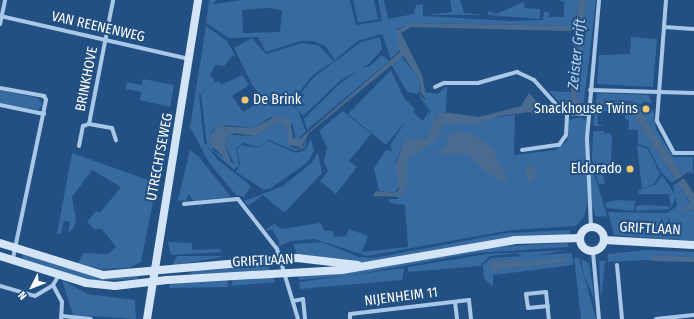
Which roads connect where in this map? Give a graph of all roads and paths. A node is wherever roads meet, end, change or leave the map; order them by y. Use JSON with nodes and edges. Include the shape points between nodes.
{"nodes":[{"id":1,"x":5,"y":0,"type":"edge"},
{"id":2,"x":112,"y":0,"type":"edge"},
{"id":3,"x":198,"y":0,"type":"edge"},
{"id":4,"x":599,"y":0,"type":"edge"},
{"id":5,"x":666,"y":0,"type":"edge"},
{"id":6,"x":1,"y":16,"type":"edge"},
{"id":7,"x":0,"y":24,"type":"edge"},
{"id":8,"x":664,"y":27,"type":"junction"},
{"id":9,"x":694,"y":29,"type":"edge"},
{"id":10,"x":106,"y":40,"type":"junction"},
{"id":11,"x":191,"y":59,"type":"junction"},
{"id":12,"x":435,"y":87,"type":"dead end"},
{"id":13,"x":0,"y":88,"type":"edge"},
{"id":14,"x":590,"y":90,"type":"junction"},
{"id":15,"x":657,"y":92,"type":"junction"},
{"id":16,"x":694,"y":93,"type":"edge"},
{"id":17,"x":0,"y":105,"type":"edge"},
{"id":18,"x":567,"y":112,"type":"junction"},
{"id":19,"x":44,"y":114,"type":"junction"},
{"id":20,"x":588,"y":114,"type":"junction"},
{"id":21,"x":90,"y":124,"type":"junction"},
{"id":22,"x":116,"y":140,"type":"dead end"},
{"id":23,"x":79,"y":146,"type":"dead end"},
{"id":24,"x":522,"y":150,"type":"dead end"},
{"id":25,"x":694,"y":153,"type":"edge"},
{"id":26,"x":184,"y":204,"type":"dead end"},
{"id":27,"x":591,"y":227,"type":"junction"},
{"id":28,"x":580,"y":238,"type":"junction"},
{"id":29,"x":604,"y":240,"type":"junction"},
{"id":30,"x":0,"y":243,"type":"edge"},
{"id":31,"x":694,"y":245,"type":"edge"},
{"id":32,"x":16,"y":247,"type":"junction"},
{"id":33,"x":593,"y":252,"type":"junction"},
{"id":34,"x":0,"y":256,"type":"edge"},
{"id":35,"x":13,"y":258,"type":"junction"},
{"id":36,"x":280,"y":259,"type":"junction"},
{"id":37,"x":375,"y":264,"type":"junction"},
{"id":38,"x":617,"y":265,"type":"dead end"},
{"id":39,"x":153,"y":272,"type":"junction"},
{"id":40,"x":284,"y":272,"type":"junction"},
{"id":41,"x":59,"y":274,"type":"junction"},
{"id":42,"x":152,"y":282,"type":"junction"},
{"id":43,"x":53,"y":285,"type":"junction"},
{"id":44,"x":0,"y":286,"type":"edge"},
{"id":45,"x":293,"y":301,"type":"junction"},
{"id":46,"x":455,"y":302,"type":"junction"},
{"id":47,"x":548,"y":306,"type":"junction"},
{"id":48,"x":694,"y":315,"type":"edge"},
{"id":49,"x":350,"y":317,"type":"edge"},
{"id":50,"x":682,"y":317,"type":"edge"},
{"id":51,"x":62,"y":318,"type":"edge"},
{"id":52,"x":91,"y":319,"type":"edge"},
{"id":53,"x":147,"y":319,"type":"edge"},
{"id":54,"x":298,"y":319,"type":"edge"},
{"id":55,"x":305,"y":319,"type":"edge"},
{"id":56,"x":457,"y":319,"type":"edge"},
{"id":57,"x":471,"y":319,"type":"edge"},
{"id":58,"x":549,"y":319,"type":"edge"},
{"id":59,"x":599,"y":319,"type":"edge"},
{"id":60,"x":622,"y":319,"type":"edge"},
{"id":61,"x":656,"y":319,"type":"edge"}],
"edges":[{"from":1,"to":6,"type":"street"},
{"from":2,"to":10,"type":"street","name":"BRINKHOVE"},
{"from":3,"to":11,"type":"street","name":"UTRECHTSEWEG"},
{"from":4,"to":14,"type":"street"},
{"from":5,"to":8,"type":"street"},
{"from":6,"to":7,"type":"street"},
{"from":6,"to":10,"type":"street","name":"VAN REENENWEG"},
{"from":8,"to":9,"type":"street"},
{"from":8,"to":15,"type":"street"},
{"from":10,"to":11,"type":"street","name":"VAN REENENWEG"},
{"from":10,"to":21,"type":"street","name":"BRINKHOVE"},
{"from":11,"to":39,"type":"street","name":"UTRECHTSEWEG"},
{"from":12,"to":18,"type":"street","via":[[444,83],[478,83],[517,72],[534,80],[553,104]]},
{"from":13,"to":19,"type":"street","via":[[44,96]]},
{"from":14,"to":15,"type":"street"},
{"from":14,"to":20,"type":"street"},
{"from":15,"to":16,"type":"street"},
{"from":15,"to":25,"type":"street","via":[[656,121],[661,135],[674,153]]},
{"from":17,"to":19,"type":"street"},
{"from":18,"to":20,"type":"street"},
{"from":18,"to":24,"type":"street","via":[[566,135],[559,145]]},
{"from":19,"to":32,"type":"street"},
{"from":20,"to":27,"type":"street","via":[[586,159]]},
{"from":21,"to":22,"type":"street","name":"BRINKHOVE","via":[[112,128]]},
{"from":21,"to":23,"type":"street","name":"BRINKHOVE","via":[[83,126]]},
{"from":26,"to":36,"type":"street","via":[[238,199],[271,239]]},
{"from":27,"to":28,"type":"street","via":[[582,232]]},
{"from":27,"to":29,"type":"street","via":[[599,229]]},
{"from":28,"to":33,"type":"street","via":[[583,248]]},
{"from":28,"to":37,"type":"street","name":"GRIFTLAAN","via":[[515,240]]},
{"from":29,"to":31,"type":"street","name":"GRIFTLAAN"},
{"from":29,"to":33,"type":"street","via":[[602,246]]},
{"from":30,"to":32,"type":"street","name":"GRIFTLAAN"},
{"from":32,"to":35,"type":"street"},
{"from":32,"to":39,"type":"street","name":"GRIFTLAAN","via":[[93,274]]},
{"from":33,"to":59,"type":"street"},
{"from":34,"to":35,"type":"street","name":"GRIFTLAAN"},
{"from":35,"to":41,"type":"street","name":"GRIFTLAAN"},
{"from":36,"to":37,"type":"street","name":"GRIFTLAAN"},
{"from":36,"to":39,"type":"street","name":"GRIFTLAAN"},
{"from":36,"to":40,"type":"street"},
{"from":37,"to":40,"type":"street","name":"GRIFTLAAN","via":[[321,272]]},
{"from":38,"to":60,"type":"street"},
{"from":39,"to":42,"type":"street","name":"UTRECHTSEWEG"},
{"from":40,"to":42,"type":"street","name":"GRIFTLAAN"},
{"from":40,"to":45,"type":"street"},
{"from":41,"to":42,"type":"street","name":"GRIFTLAAN","via":[[100,286]]},
{"from":41,"to":43,"type":"street"},
{"from":42,"to":53,"type":"street","name":"UTRECHTSEWEG"},
{"from":43,"to":44,"type":"street","via":[[35,296]]},
{"from":43,"to":51,"type":"street","via":[[62,302]]},
{"from":45,"to":54,"type":"street"},
{"from":45,"to":55,"type":"street","via":[[303,299]]},
{"from":46,"to":49,"type":"street","name":"NIJENHEIM 11"},
{"from":46,"to":56,"type":"street","name":"NIJENHEIM 11"},
{"from":46,"to":57,"type":"street","name":"NIJENHEIM 11","via":[[468,300]]},
{"from":47,"to":47,"type":"street","via":[[546,292],[526,294],[528,308]]},
{"from":47,"to":58,"type":"street"},
{"from":48,"to":50,"type":"street"},
{"from":50,"to":61,"type":"street"},
{"from":51,"to":52,"type":"street"}]}
